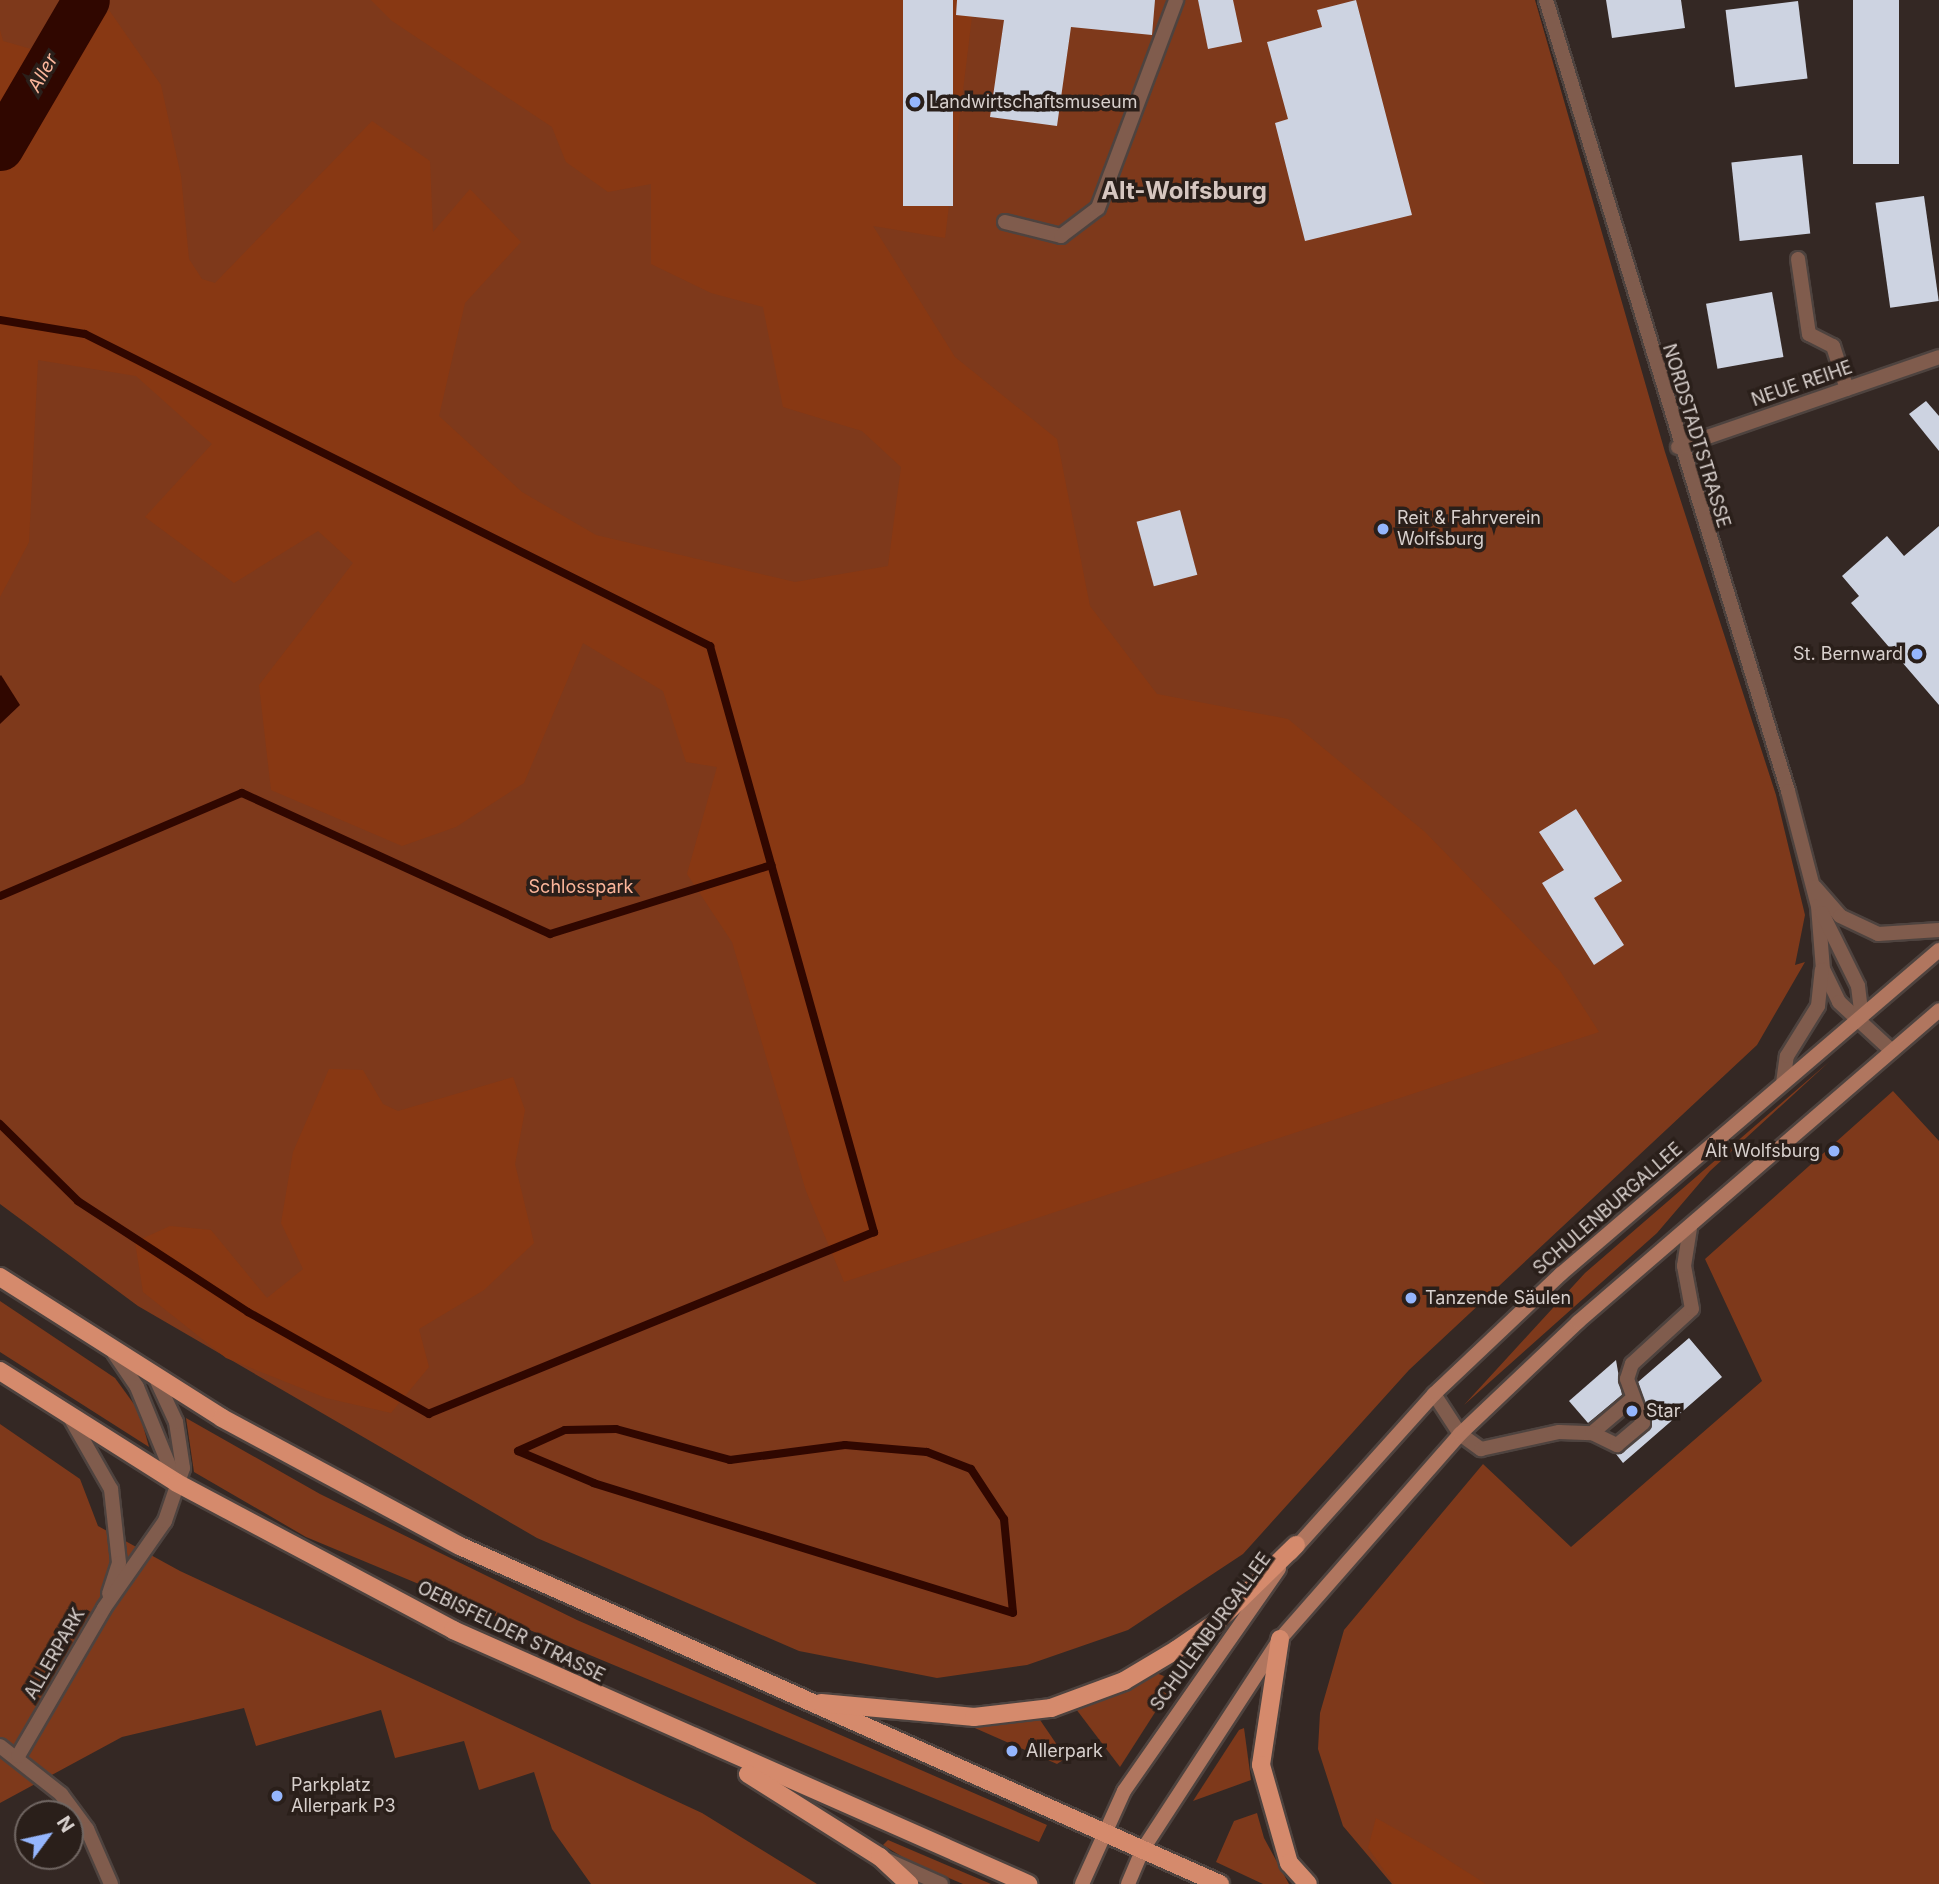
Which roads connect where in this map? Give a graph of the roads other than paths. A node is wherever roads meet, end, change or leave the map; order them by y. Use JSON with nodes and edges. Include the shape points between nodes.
{"nodes":[{"id":1,"x":1176,"y":0,"type":"edge"},
{"id":2,"x":1546,"y":0,"type":"edge"},
{"id":3,"x":1005,"y":222,"type":"dead end"},
{"id":4,"x":1798,"y":259,"type":"dead end"},
{"id":5,"x":1939,"y":357,"type":"edge"},
{"id":6,"x":1847,"y":389,"type":"junction"},
{"id":7,"x":1678,"y":447,"type":"junction"},
{"id":8,"x":1811,"y":882,"type":"junction"},
{"id":9,"x":1818,"y":906,"type":"junction"},
{"id":10,"x":1939,"y":930,"type":"edge"},
{"id":11,"x":1939,"y":950,"type":"edge"},
{"id":12,"x":1823,"y":969,"type":"junction"},
{"id":13,"x":1939,"y":1010,"type":"edge"},
{"id":14,"x":1862,"y":1017,"type":"junction"},
{"id":15,"x":1892,"y":1051,"type":"junction"},
{"id":16,"x":1783,"y":1083,"type":"junction"},
{"id":17,"x":1690,"y":1227,"type":"junction"},
{"id":18,"x":0,"y":1277,"type":"edge"},
{"id":19,"x":114,"y":1353,"type":"junction"},
{"id":20,"x":0,"y":1371,"type":"edge"},
{"id":21,"x":156,"y":1379,"type":"junction"},
{"id":22,"x":1434,"y":1394,"type":"junction"},
{"id":23,"x":1632,"y":1399,"type":"junction"},
{"id":24,"x":71,"y":1419,"type":"junction"},
{"id":25,"x":1592,"y":1433,"type":"junction"},
{"id":26,"x":1460,"y":1434,"type":"junction"},
{"id":27,"x":177,"y":1483,"type":"junction"},
{"id":28,"x":1296,"y":1545,"type":"junction"},
{"id":29,"x":104,"y":1608,"type":"junction"},
{"id":30,"x":1280,"y":1639,"type":"junction"},
{"id":31,"x":800,"y":1700,"type":"junction"},
{"id":32,"x":691,"y":1740,"type":"junction"},
{"id":33,"x":0,"y":1746,"type":"edge"},
{"id":34,"x":18,"y":1756,"type":"junction"},
{"id":35,"x":1104,"y":1832,"type":"junction"},
{"id":36,"x":1143,"y":1849,"type":"junction"},
{"id":37,"x":880,"y":1857,"type":"junction"},
{"id":38,"x":111,"y":1884,"type":"edge"},
{"id":39,"x":909,"y":1884,"type":"edge"},
{"id":40,"x":941,"y":1884,"type":"edge"},
{"id":41,"x":1028,"y":1884,"type":"edge"},
{"id":42,"x":1082,"y":1884,"type":"edge"},
{"id":43,"x":1128,"y":1884,"type":"edge"},
{"id":44,"x":1220,"y":1884,"type":"edge"},
{"id":45,"x":1308,"y":1884,"type":"edge"}],
"edges":[{"from":1,"to":3,"type":"street","via":[[1098,208],[1061,236]]},
{"from":2,"to":7,"type":"street","name":"NORDSTADTSTRASSE"},
{"from":4,"to":6,"type":"street","via":[[1810,334],[1833,346]]},
{"from":5,"to":6,"type":"street","name":"NEUE REIHE"},
{"from":6,"to":7,"type":"street","name":"NEUE REIHE"},
{"from":7,"to":8,"type":"street","name":"NORDSTADTSTRASSE"},
{"from":8,"to":9,"type":"street","name":"NORDSTADTSTRASSE"},
{"from":8,"to":10,"type":"street","name":"NORDSTADTSTRASSE","via":[[1840,916],[1878,934]]},
{"from":9,"to":12,"type":"street","name":"NORDSTADTSTRASSE"},
{"from":9,"to":14,"type":"street","name":"NORDSTADTSTRASSE","via":[[1858,986]]},
{"from":11,"to":14,"type":"street","name":"SCHULENBURGALLEE"},
{"from":12,"to":14,"type":"street","name":"NORDSTADTSTRASSE","via":[[1839,1002]]},
{"from":12,"to":16,"type":"street","name":"NORDSTADTSTRASSE","via":[[1818,1006],[1787,1056]]},
{"from":13,"to":15,"type":"street"},
{"from":14,"to":15,"type":"street","name":"NORDSTADTSTRASSE"},
{"from":14,"to":16,"type":"street","name":"SCHULENBURGALLEE"},
{"from":15,"to":17,"type":"street"},
{"from":16,"to":22,"type":"street","name":"SCHULENBURGALLEE","via":[[1561,1274]]},
{"from":17,"to":23,"type":"street","via":[[1684,1266],[1692,1309],[1632,1364],[1627,1379]]},
{"from":17,"to":26,"type":"street"},
{"from":18,"to":19,"type":"main road"},
{"from":19,"to":21,"type":"main road"},
{"from":19,"to":27,"type":"street","via":[[137,1387]]},
{"from":20,"to":24,"type":"main road","name":"OEBISFELDER STRASSE"},
{"from":21,"to":27,"type":"street","name":"ALLERPARK","via":[[176,1422],[183,1468]]},
{"from":21,"to":31,"type":"main road","via":[[460,1546]]},
{"from":22,"to":26,"type":"street"},
{"from":22,"to":28,"type":"street","name":"SCHULENBURGALLEE"},
{"from":23,"to":25,"type":"street"},
{"from":23,"to":25,"type":"street","via":[[1643,1423],[1617,1446]]},
{"from":24,"to":27,"type":"main road","name":"OEBISFELDER STRASSE"},
{"from":24,"to":29,"type":"street","name":"ALLERPARK","via":[[111,1489],[119,1563]]},
{"from":25,"to":26,"type":"street","via":[[1559,1432],[1481,1449]]},
{"from":26,"to":30,"type":"street"},
{"from":27,"to":29,"type":"street","name":"ALLERPARK","via":[[165,1521]]},
{"from":27,"to":32,"type":"main road","name":"OEBISFELDER STRASSE","via":[[453,1630]]},
{"from":28,"to":31,"type":"main road","via":[[1218,1621],[1176,1650],[1124,1681],[1051,1708],[975,1717]]},
{"from":28,"to":35,"type":"street","name":"SCHULENBURGALLEE","via":[[1157,1740]]},
{"from":29,"to":34,"type":"street","name":"ALLERPARK"},
{"from":30,"to":36,"type":"street"},
{"from":30,"to":45,"type":"main road","via":[[1261,1765],[1289,1863]]},
{"from":31,"to":35,"type":"main road"},
{"from":32,"to":37,"type":"main road"},
{"from":32,"to":41,"type":"main road","name":"OEBISFELDER STRASSE"},
{"from":33,"to":34,"type":"street"},
{"from":34,"to":38,"type":"street","via":[[61,1794],[87,1829]]},
{"from":35,"to":36,"type":"main road"},
{"from":35,"to":42,"type":"street","name":"SCHULENBURGALLEE"},
{"from":36,"to":43,"type":"street"},
{"from":36,"to":44,"type":"main road"},
{"from":37,"to":39,"type":"main road"},
{"from":37,"to":40,"type":"street"}]}
